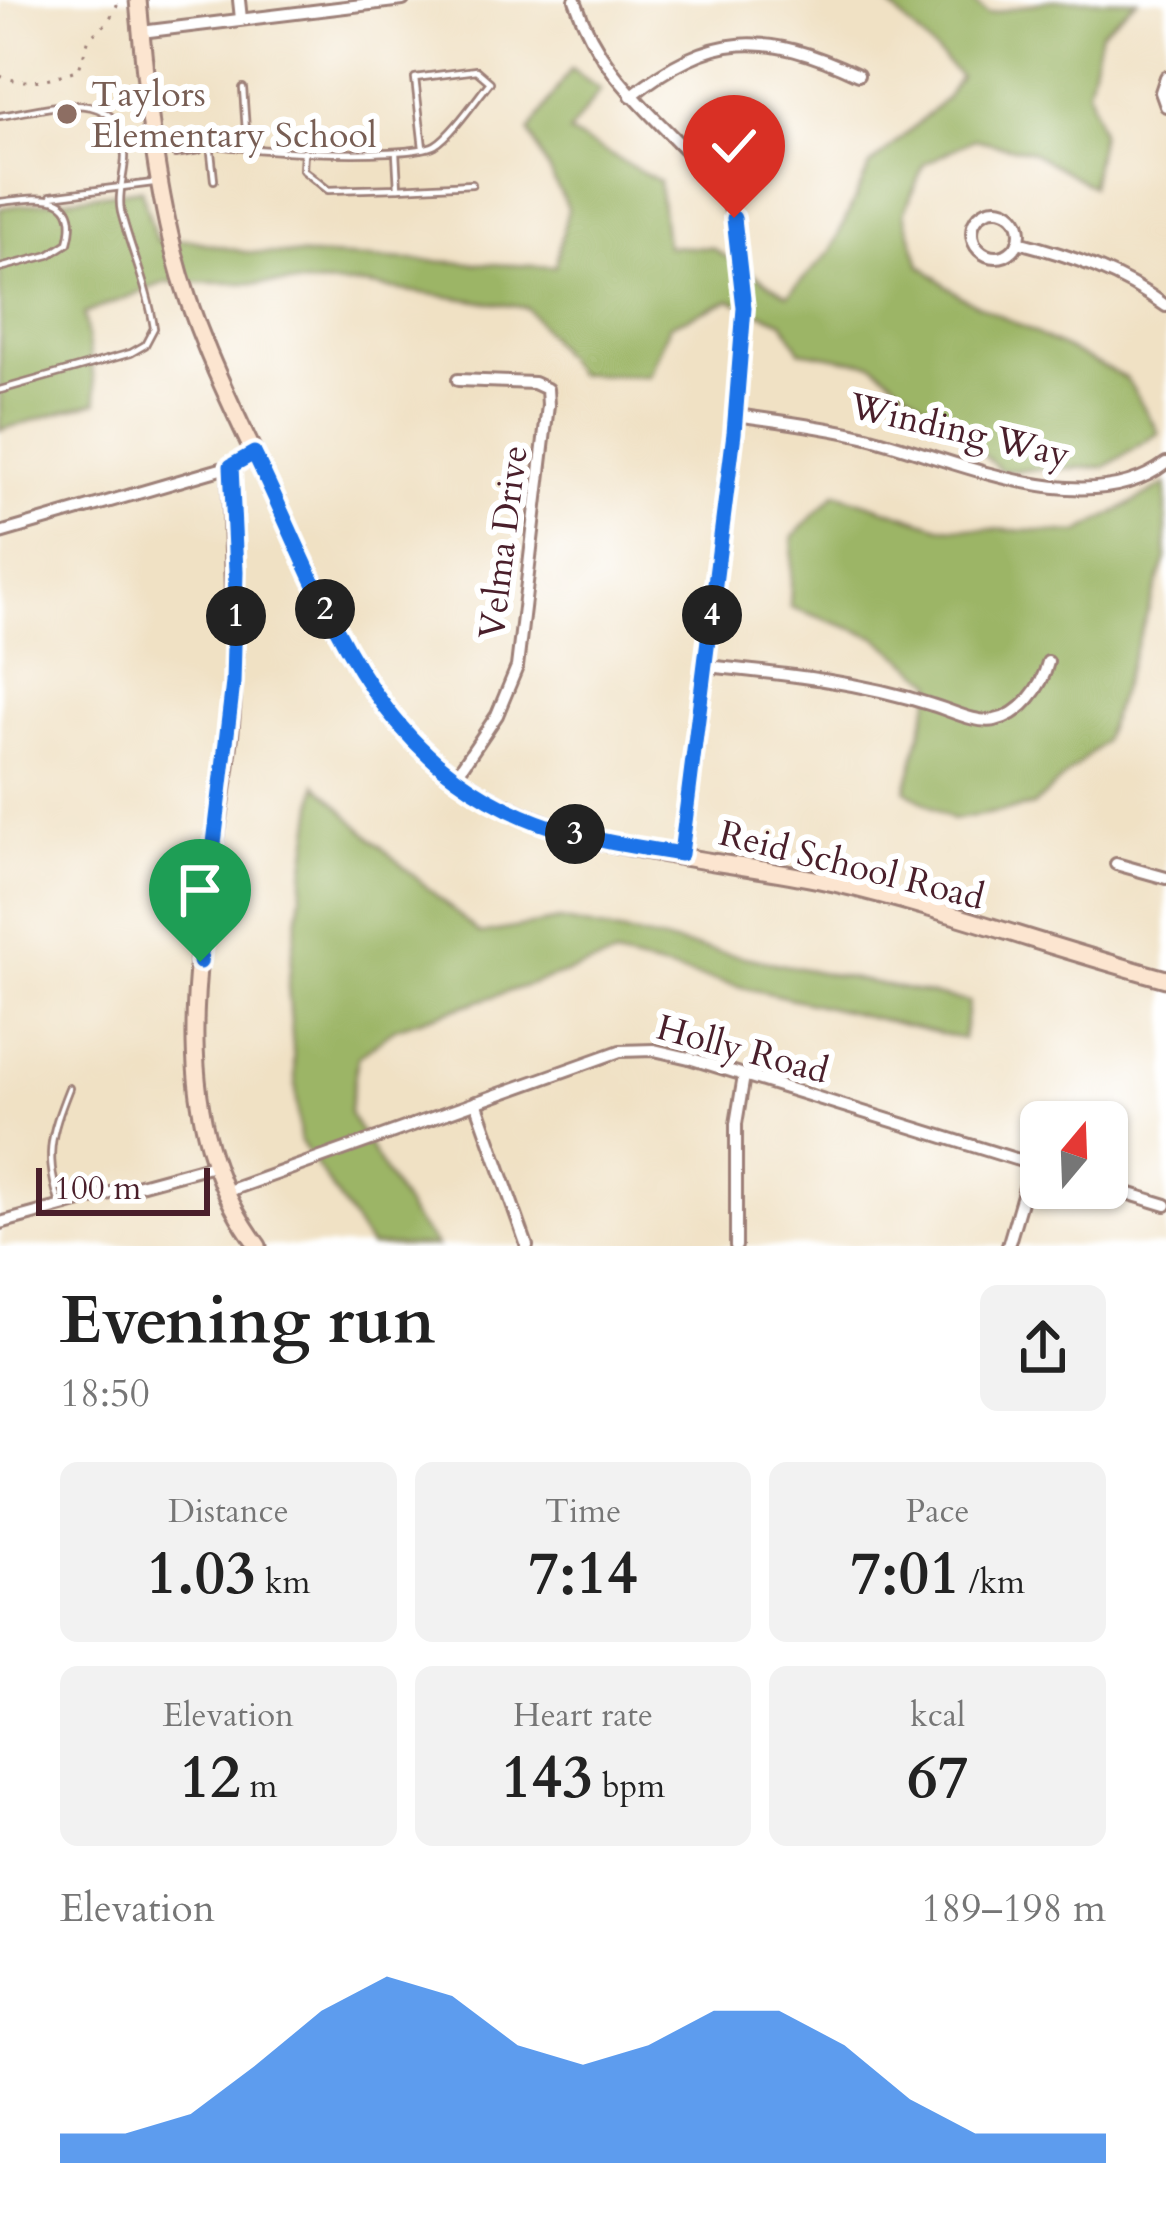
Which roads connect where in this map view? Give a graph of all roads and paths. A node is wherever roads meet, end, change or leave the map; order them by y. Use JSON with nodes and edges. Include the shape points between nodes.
{"nodes":[{"id":1,"x":114,"y":0,"type":"edge"},
{"id":2,"x":138,"y":0,"type":"edge"},
{"id":3,"x":239,"y":0,"type":"edge"},
{"id":4,"x":398,"y":0,"type":"edge"},
{"id":5,"x":574,"y":0,"type":"edge"},
{"id":6,"x":241,"y":19,"type":"junction"},
{"id":7,"x":141,"y":32,"type":"junction"},
{"id":8,"x":858,"y":75,"type":"dead end"},
{"id":9,"x":0,"y":76,"type":"edge"},
{"id":10,"x":1166,"y":77,"type":"edge"},
{"id":11,"x":243,"y":88,"type":"dead end"},
{"id":12,"x":631,"y":96,"type":"junction"},
{"id":13,"x":1166,"y":106,"type":"edge"},
{"id":14,"x":0,"y":116,"type":"edge"},
{"id":15,"x":206,"y":143,"type":"junction"},
{"id":16,"x":247,"y":146,"type":"junction"},
{"id":17,"x":423,"y":148,"type":"junction"},
{"id":18,"x":161,"y":150,"type":"junction"},
{"id":19,"x":304,"y":151,"type":"junction"},
{"id":20,"x":396,"y":153,"type":"junction"},
{"id":21,"x":214,"y":179,"type":"dead end"},
{"id":22,"x":159,"y":182,"type":"junction"},
{"id":23,"x":472,"y":184,"type":"dead end"},
{"id":24,"x":122,"y":186,"type":"junction"},
{"id":25,"x":398,"y":188,"type":"junction"},
{"id":26,"x":46,"y":196,"type":"junction"},
{"id":27,"x":0,"y":202,"type":"edge"},
{"id":28,"x":1018,"y":242,"type":"junction"},
{"id":29,"x":0,"y":268,"type":"edge"},
{"id":30,"x":1166,"y":306,"type":"edge"},
{"id":31,"x":458,"y":380,"type":"dead end"},
{"id":32,"x":0,"y":390,"type":"edge"},
{"id":33,"x":736,"y":415,"type":"junction"},
{"id":34,"x":254,"y":453,"type":"junction"},
{"id":35,"x":1166,"y":463,"type":"edge"},
{"id":36,"x":231,"y":466,"type":"junction"},
{"id":37,"x":0,"y":532,"type":"edge"},
{"id":38,"x":1048,"y":662,"type":"dead end"},
{"id":39,"x":706,"y":666,"type":"junction"},
{"id":40,"x":456,"y":776,"type":"junction"},
{"id":41,"x":681,"y":854,"type":"junction"},
{"id":42,"x":1116,"y":863,"type":"dead end"},
{"id":43,"x":1166,"y":878,"type":"edge"},
{"id":44,"x":1166,"y":979,"type":"edge"},
{"id":45,"x":744,"y":1076,"type":"junction"},
{"id":46,"x":69,"y":1088,"type":"dead end"},
{"id":47,"x":476,"y":1102,"type":"junction"},
{"id":48,"x":1020,"y":1161,"type":"edge"},
{"id":49,"x":217,"y":1164,"type":"junction"},
{"id":50,"x":228,"y":1191,"type":"junction"},
{"id":51,"x":1128,"y":1193,"type":"edge"},
{"id":52,"x":1166,"y":1205,"type":"edge"},
{"id":53,"x":61,"y":1207,"type":"junction"},
{"id":54,"x":1021,"y":1209,"type":"edge"},
{"id":55,"x":0,"y":1223,"type":"edge"},
{"id":56,"x":258,"y":1246,"type":"edge"},
{"id":57,"x":527,"y":1246,"type":"edge"},
{"id":58,"x":736,"y":1246,"type":"edge"},
{"id":59,"x":1008,"y":1246,"type":"edge"}],
"edges":[{"from":1,"to":9,"type":"path","via":[[79,69],[39,81]]},
{"from":2,"to":7,"type":"street","name":"Reid School Road"},
{"from":3,"to":6,"type":"street"},
{"from":4,"to":6,"type":"street"},
{"from":5,"to":12,"type":"street"},
{"from":6,"to":7,"type":"street"},
{"from":7,"to":18,"type":"street","name":"Reid School Road"},
{"from":8,"to":12,"type":"street","via":[[790,49],[728,46],[686,57]]},
{"from":10,"to":13,"type":"street"},
{"from":11,"to":16,"type":"lane"},
{"from":12,"to":33,"type":"street","via":[[716,185],[734,218],[744,308]]},
{"from":14,"to":24,"type":"lane","via":[[80,104],[104,109],[118,124]]},
{"from":15,"to":16,"type":"lane"},
{"from":15,"to":18,"type":"lane"},
{"from":15,"to":21,"type":"lane"},
{"from":16,"to":19,"type":"lane"},
{"from":17,"to":17,"type":"lane","via":[[436,145],[490,82],[476,70],[415,78]]},
{"from":17,"to":20,"type":"lane"},
{"from":18,"to":22,"type":"street","name":"Reid School Road"},
{"from":19,"to":20,"type":"lane"},
{"from":19,"to":25,"type":"lane","via":[[303,170],[328,190]]},
{"from":20,"to":25,"type":"lane"},
{"from":22,"to":24,"type":"lane"},
{"from":22,"to":34,"type":"street","name":"Reid School Road","via":[[194,318]]},
{"from":23,"to":25,"type":"lane"},
{"from":24,"to":26,"type":"lane"},
{"from":24,"to":32,"type":"lane","via":[[119,205],[154,328],[145,345]]},
{"from":26,"to":27,"type":"lane"},
{"from":26,"to":29,"type":"lane","via":[[68,212],[68,243]]},
{"from":28,"to":28,"type":"street","via":[[1018,224],[1004,211],[986,211],[973,225],[973,243],[987,256],[1006,256]]},
{"from":28,"to":30,"type":"street","via":[[1079,259]]},
{"from":31,"to":40,"type":"street","name":"Velma Drive","via":[[534,383],[547,389],[548,406],[517,667]]},
{"from":33,"to":35,"type":"street","name":"Winding Way","via":[[860,435],[1049,485],[1126,484]]},
{"from":33,"to":39,"type":"street"},
{"from":34,"to":36,"type":"street"},
{"from":34,"to":40,"type":"street","name":"Reid School Road","via":[[356,670],[401,728]]},
{"from":36,"to":37,"type":"street"},
{"from":36,"to":49,"type":"street","via":[[233,683],[196,1046],[200,1105]]},
{"from":38,"to":39,"type":"street","via":[[1029,698],[989,721],[865,686]]},
{"from":39,"to":41,"type":"street"},
{"from":40,"to":41,"type":"street","name":"Reid School Road","via":[[550,826]]},
{"from":41,"to":44,"type":"street","name":"Reid School Road","via":[[853,888]]},
{"from":42,"to":43,"type":"street"},
{"from":45,"to":47,"type":"street","name":"Holly Road","via":[[633,1049]]},
{"from":45,"to":48,"type":"street","name":"Holly Road"},
{"from":45,"to":58,"type":"street"},
{"from":46,"to":53,"type":"lane","via":[[48,1166]]},
{"from":47,"to":50,"type":"street","name":"Holly Road"},
{"from":47,"to":57,"type":"street"},
{"from":49,"to":50,"type":"street"},
{"from":49,"to":53,"type":"street"},
{"from":50,"to":56,"type":"street"},
{"from":51,"to":52,"type":"street"},
{"from":53,"to":55,"type":"street"},
{"from":54,"to":59,"type":"street"}]}
